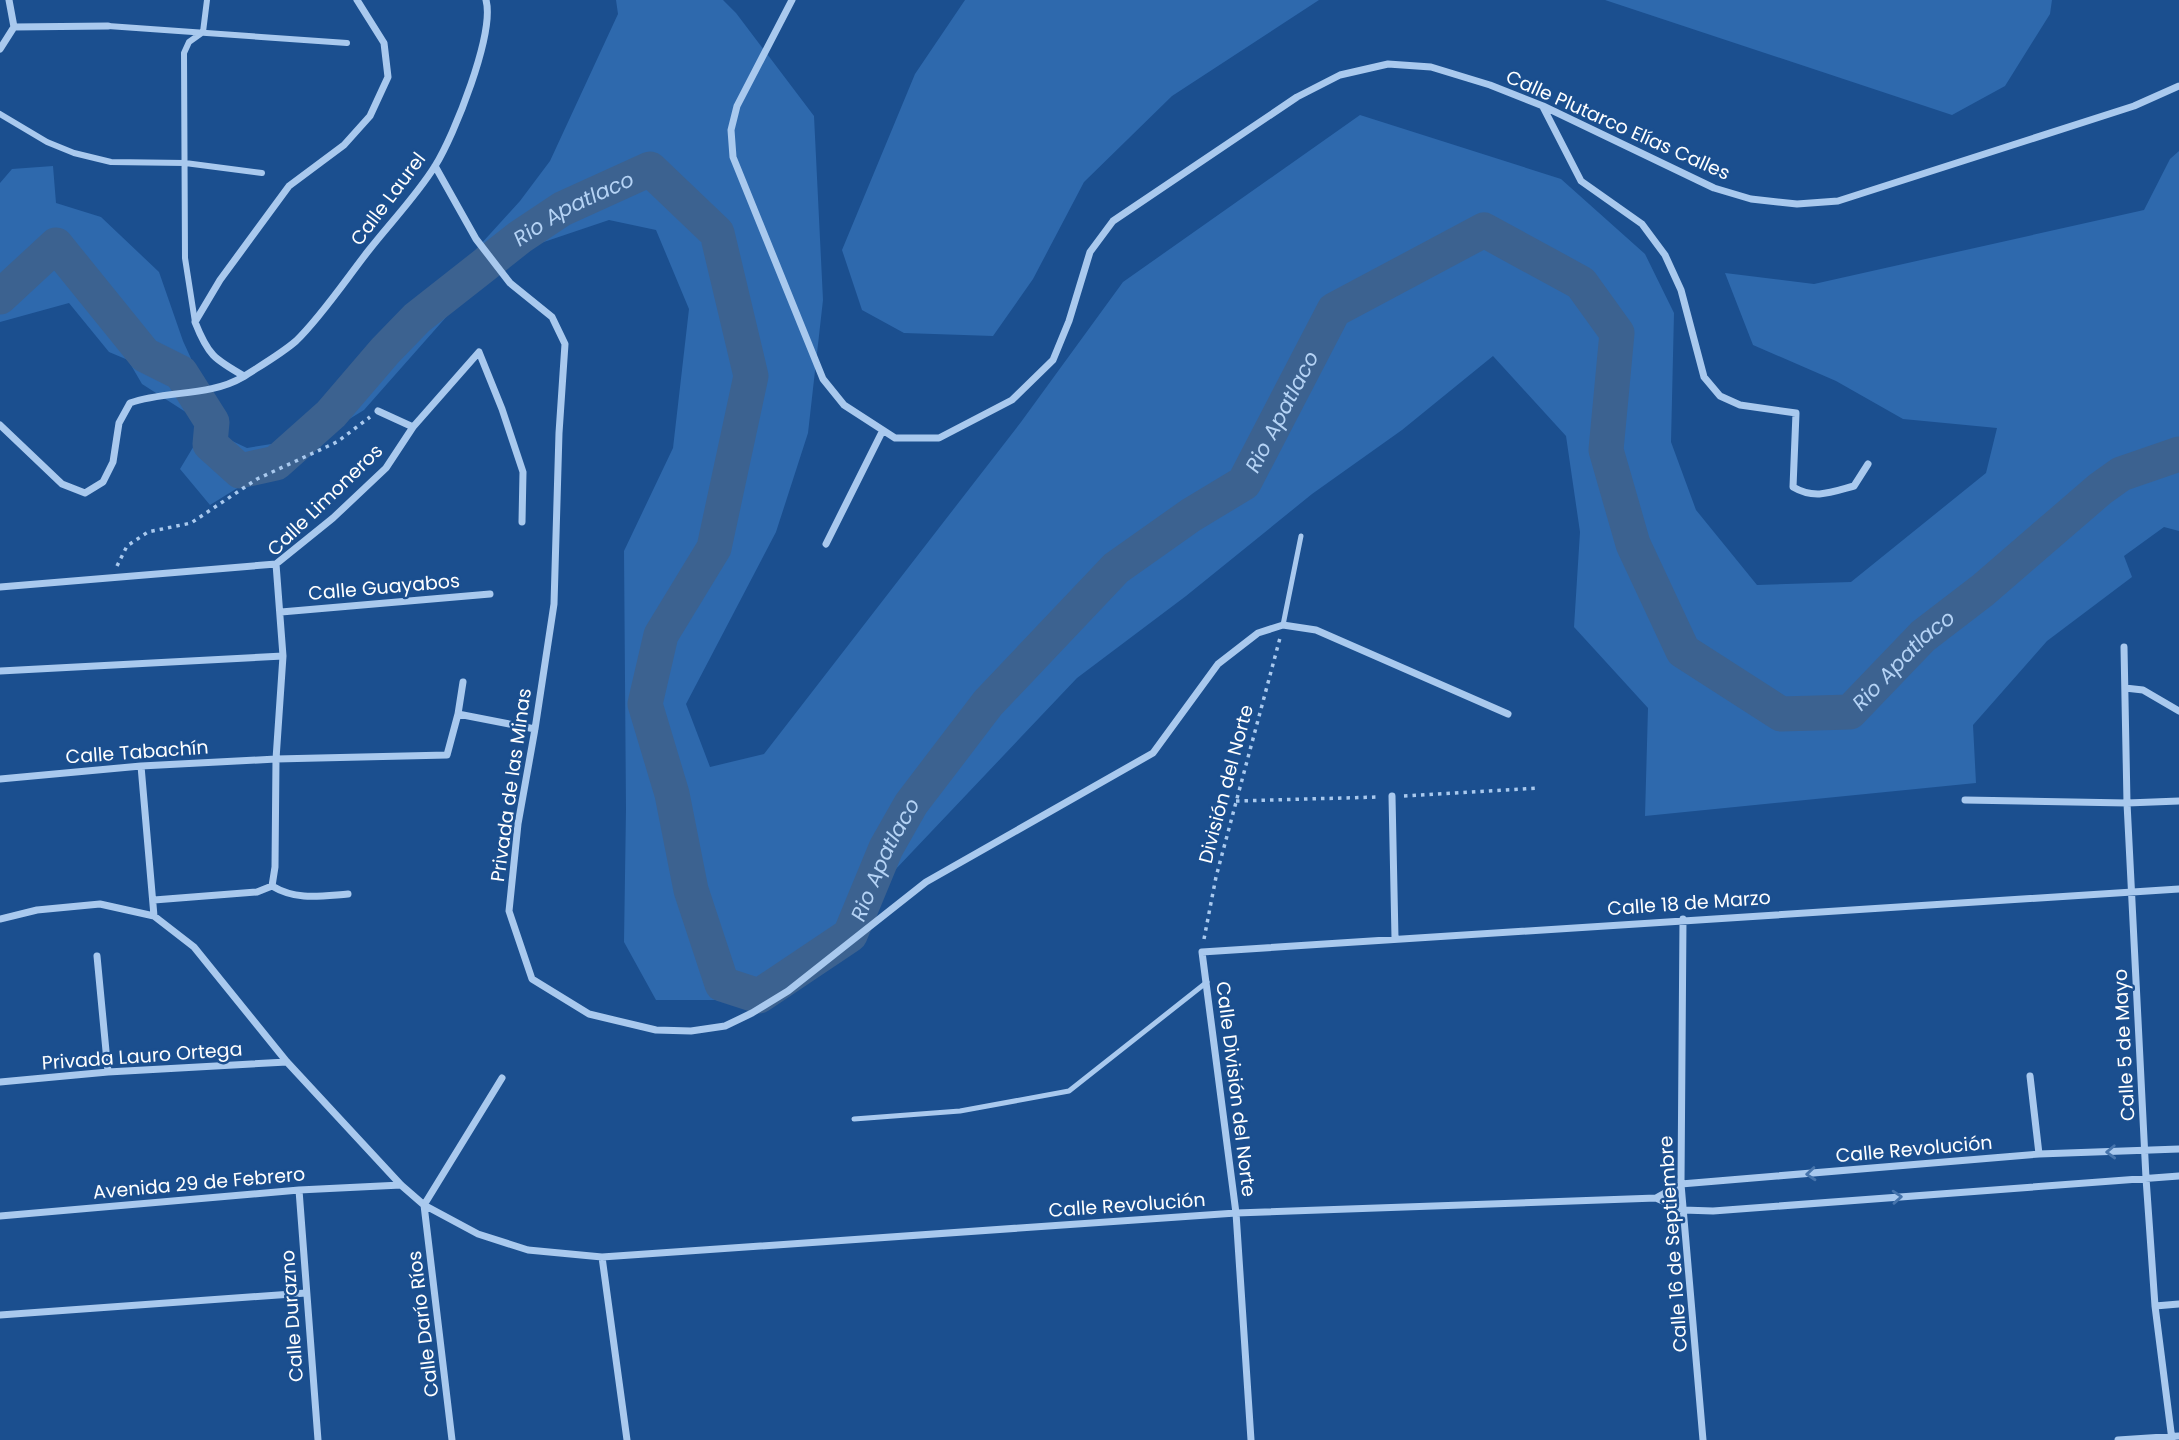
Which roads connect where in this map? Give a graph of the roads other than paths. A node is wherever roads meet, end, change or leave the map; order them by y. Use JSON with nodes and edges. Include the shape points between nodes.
{"nodes":[{"id":1,"x":9,"y":0,"type":"edge"},
{"id":2,"x":207,"y":0,"type":"edge"},
{"id":3,"x":357,"y":0,"type":"edge"},
{"id":4,"x":486,"y":0,"type":"edge"},
{"id":5,"x":792,"y":0,"type":"edge"},
{"id":6,"x":108,"y":26,"type":"joint"},
{"id":7,"x":14,"y":27,"type":"junction"},
{"id":8,"x":203,"y":32,"type":"junction"},
{"id":9,"x":347,"y":43,"type":"dead end"},
{"id":10,"x":0,"y":49,"type":"edge"},
{"id":11,"x":2179,"y":86,"type":"edge"},
{"id":12,"x":1543,"y":106,"type":"junction"},
{"id":13,"x":0,"y":114,"type":"edge"},
{"id":14,"x":185,"y":163,"type":"junction"},
{"id":15,"x":435,"y":166,"type":"junction"},
{"id":16,"x":262,"y":173,"type":"dead end"},
{"id":17,"x":195,"y":322,"type":"junction"},
{"id":18,"x":244,"y":376,"type":"junction"},
{"id":19,"x":378,"y":411,"type":"road end"},
{"id":20,"x":0,"y":425,"type":"edge"},
{"id":21,"x":413,"y":427,"type":"junction"},
{"id":22,"x":882,"y":432,"type":"junction"},
{"id":23,"x":1868,"y":464,"type":"dead end"},
{"id":24,"x":522,"y":522,"type":"dead end"},
{"id":25,"x":1301,"y":536,"type":"dead end"},
{"id":26,"x":826,"y":544,"type":"dead end"},
{"id":27,"x":276,"y":564,"type":"junction"},
{"id":28,"x":0,"y":587,"type":"edge"},
{"id":29,"x":490,"y":594,"type":"dead end"},
{"id":30,"x":281,"y":612,"type":"junction"},
{"id":31,"x":1283,"y":625,"type":"junction"},
{"id":32,"x":2124,"y":647,"type":"dead end"},
{"id":33,"x":283,"y":656,"type":"junction"},
{"id":34,"x":0,"y":671,"type":"edge"},
{"id":35,"x":463,"y":682,"type":"dead end"},
{"id":36,"x":2125,"y":688,"type":"junction"},
{"id":37,"x":2179,"y":711,"type":"edge"},
{"id":38,"x":458,"y":714,"type":"junction"},
{"id":39,"x":1508,"y":714,"type":"dead end"},
{"id":40,"x":536,"y":729,"type":"junction"},
{"id":41,"x":276,"y":759,"type":"junction"},
{"id":42,"x":141,"y":766,"type":"junction"},
{"id":43,"x":0,"y":779,"type":"edge"},
{"id":44,"x":1392,"y":796,"type":"dead end"},
{"id":45,"x":1965,"y":800,"type":"dead end"},
{"id":46,"x":2179,"y":801,"type":"edge"},
{"id":47,"x":2127,"y":803,"type":"junction"},
{"id":48,"x":272,"y":886,"type":"junction"},
{"id":49,"x":2179,"y":889,"type":"edge"},
{"id":50,"x":2132,"y":891,"type":"junction"},
{"id":51,"x":348,"y":894,"type":"dead end"},
{"id":52,"x":154,"y":900,"type":"junction"},
{"id":53,"x":154,"y":916,"type":"junction"},
{"id":54,"x":0,"y":919,"type":"edge"},
{"id":55,"x":1683,"y":919,"type":"junction"},
{"id":56,"x":1395,"y":938,"type":"junction"},
{"id":57,"x":1202,"y":952,"type":"joint"},
{"id":58,"x":97,"y":956,"type":"dead end"},
{"id":59,"x":1207,"y":982,"type":"junction"},
{"id":60,"x":287,"y":1062,"type":"junction"},
{"id":61,"x":108,"y":1072,"type":"junction"},
{"id":62,"x":2030,"y":1076,"type":"dead end"},
{"id":63,"x":502,"y":1078,"type":"dead end"},
{"id":64,"x":0,"y":1082,"type":"edge"},
{"id":65,"x":854,"y":1119,"type":"dead end"},
{"id":66,"x":2179,"y":1149,"type":"edge"},
{"id":67,"x":2145,"y":1151,"type":"junction"},
{"id":68,"x":2039,"y":1154,"type":"junction"},
{"id":69,"x":2179,"y":1176,"type":"edge"},
{"id":70,"x":2146,"y":1178,"type":"junction"},
{"id":71,"x":1681,"y":1184,"type":"junction"},
{"id":72,"x":401,"y":1185,"type":"junction"},
{"id":73,"x":299,"y":1190,"type":"junction"},
{"id":74,"x":1656,"y":1198,"type":"junction"},
{"id":75,"x":424,"y":1205,"type":"junction"},
{"id":76,"x":1683,"y":1210,"type":"junction"},
{"id":77,"x":1236,"y":1213,"type":"junction"},
{"id":78,"x":0,"y":1216,"type":"edge"},
{"id":79,"x":602,"y":1257,"type":"junction"},
{"id":80,"x":306,"y":1293,"type":"junction"},
{"id":81,"x":2179,"y":1304,"type":"edge"},
{"id":82,"x":2155,"y":1306,"type":"junction"},
{"id":83,"x":0,"y":1315,"type":"edge"},
{"id":84,"x":2174,"y":1437,"type":"edge"},
{"id":85,"x":318,"y":1440,"type":"edge"},
{"id":86,"x":452,"y":1440,"type":"edge"},
{"id":87,"x":627,"y":1440,"type":"edge"},
{"id":88,"x":1251,"y":1440,"type":"edge"},
{"id":89,"x":1703,"y":1440,"type":"edge"},
{"id":90,"x":2118,"y":1440,"type":"edge"}],
"edges":[{"from":1,"to":7,"type":"street"},
{"from":2,"to":8,"type":"street"},
{"from":3,"to":17,"type":"street","via":[[384,43],[388,77],[370,116],[344,145],[289,186]]},
{"from":4,"to":15,"type":"street","name":"Calle Laurel","via":[[484,36],[471,84]]},
{"from":5,"to":22,"type":"street","name":"Calle Plutarco Elías Calles","via":[[737,106],[731,130],[733,157],[823,379],[844,405]]},
{"from":6,"to":7,"type":"street"},
{"from":6,"to":8,"type":"street"},
{"from":7,"to":10,"type":"street"},
{"from":8,"to":9,"type":"street"},
{"from":8,"to":14,"type":"street","via":[[189,42],[184,53]]},
{"from":11,"to":12,"type":"street","name":"Calle Plutarco Elías Calles","via":[[2134,106],[1838,201],[1797,204],[1751,199],[1714,188]]},
{"from":12,"to":22,"type":"street","name":"Calle Plutarco Elías Calles","via":[[1431,67],[1388,64],[1340,75],[1297,97],[1113,221],[1090,252],[1053,360],[1012,400],[939,438],[895,438]]},
{"from":12,"to":23,"type":"street","via":[[1581,181],[1642,224],[1665,255],[1681,290],[1704,377],[1720,396],[1740,405],[1796,413],[1793,487],[1807,495],[1854,486]]},
{"from":13,"to":14,"type":"street","via":[[74,153],[111,162]]},
{"from":14,"to":16,"type":"street"},
{"from":14,"to":17,"type":"street","via":[[185,258]]},
{"from":15,"to":18,"type":"street","name":"Calle Laurel","via":[[295,341]]},
{"from":15,"to":40,"type":"street","name":"Privada de las Minas","via":[[476,239],[510,283],[552,317],[565,344],[554,604]]},
{"from":17,"to":18,"type":"street","via":[[205,348]]},
{"from":18,"to":20,"type":"street","name":"Calle Laurel","via":[[215,388],[130,403],[119,424],[113,462],[103,482],[85,493],[62,484]]},
{"from":19,"to":21,"type":"street"},
{"from":21,"to":24,"type":"street","name":"Calle Limoneros","via":[[479,352],[523,472]]},
{"from":21,"to":27,"type":"street","name":"Calle Limoneros","via":[[386,468]]},
{"from":22,"to":26,"type":"street"},
{"from":25,"to":31,"type":"lane"},
{"from":27,"to":28,"type":"street"},
{"from":27,"to":30,"type":"street","name":"Calle Limoneros"},
{"from":29,"to":30,"type":"street","name":"Calle Guayabos"},
{"from":30,"to":33,"type":"street","name":"Calle Limoneros"},
{"from":31,"to":39,"type":"street","via":[[1316,630]]},
{"from":31,"to":40,"type":"street","name":"Privada de las Minas","via":[[1258,634],[1218,664],[1153,753],[926,882],[788,991],[752,1013],[725,1026],[691,1031],[656,1031],[589,1014],[532,979],[509,911],[518,824]]},
{"from":32,"to":36,"type":"street","name":"Calle 5 de Mayo"},
{"from":33,"to":34,"type":"street"},
{"from":33,"to":41,"type":"street","name":"Calle Limoneros"},
{"from":35,"to":38,"type":"street"},
{"from":36,"to":37,"type":"street","via":[[2143,690]]},
{"from":36,"to":47,"type":"street","name":"Calle 5 de Mayo"},
{"from":38,"to":40,"type":"street"},
{"from":38,"to":41,"type":"street","name":"Calle Tabachín","via":[[447,755]]},
{"from":41,"to":42,"type":"street","name":"Calle Tabachín"},
{"from":41,"to":48,"type":"street","name":"Calle Limoneros"},
{"from":42,"to":43,"type":"street","name":"Calle Tabachín"},
{"from":42,"to":52,"type":"street"},
{"from":44,"to":56,"type":"street"},
{"from":45,"to":47,"type":"street"},
{"from":46,"to":47,"type":"street"},
{"from":47,"to":50,"type":"street","name":"Calle 5 de Mayo"},
{"from":48,"to":51,"type":"street","via":[[299,897]]},
{"from":48,"to":52,"type":"street","via":[[257,892]]},
{"from":49,"to":50,"type":"street","name":"Calle 18 de Marzo"},
{"from":50,"to":55,"type":"street","name":"Calle 18 de Marzo"},
{"from":50,"to":67,"type":"street","name":"Calle 5 de Mayo"},
{"from":52,"to":53,"type":"street"},
{"from":53,"to":54,"type":"street","via":[[100,904]]},
{"from":53,"to":60,"type":"street","name":"Calle Revolución","via":[[194,947]]},
{"from":55,"to":56,"type":"street","name":"Calle 18 de Marzo"},
{"from":55,"to":71,"type":"street","name":"Calle 16 de Septiembre"},
{"from":56,"to":57,"type":"street","name":"Calle 18 de Marzo"},
{"from":57,"to":59,"type":"street","name":"Calle División del Norte"},
{"from":58,"to":61,"type":"street"},
{"from":59,"to":65,"type":"lane","via":[[1069,1091],[960,1111]]},
{"from":59,"to":77,"type":"street","name":"Calle División del Norte"},
{"from":60,"to":61,"type":"street","name":"Privada Lauro Ortega"},
{"from":60,"to":72,"type":"street","name":"Calle Revolución"},
{"from":61,"to":64,"type":"street","name":"Privada Lauro Ortega"},
{"from":62,"to":68,"type":"street"},
{"from":63,"to":75,"type":"street"},
{"from":66,"to":67,"type":"street","name":"Calle Revolución"},
{"from":67,"to":68,"type":"street","name":"Calle Revolución","one_way":true},
{"from":67,"to":70,"type":"street","name":"Calle 5 de Mayo"},
{"from":68,"to":71,"type":"street","name":"Calle Revolución","one_way":true},
{"from":69,"to":70,"type":"street","name":"Calle Revolución"},
{"from":76,"to":70,"type":"street","name":"Calle Revolución","one_way":true},
{"from":70,"to":82,"type":"street","name":"Calle 5 de Mayo"},
{"from":71,"to":74,"type":"street","name":"Calle Revolución"},
{"from":71,"to":76,"type":"street","name":"Calle 16 de Septiembre"},
{"from":72,"to":73,"type":"street","name":"Avenida 29 de Febrero"},
{"from":72,"to":75,"type":"street","name":"Calle Revolución"},
{"from":73,"to":78,"type":"street","name":"Avenida 29 de Febrero"},
{"from":73,"to":80,"type":"street","name":"Calle Durazno"},
{"from":74,"to":76,"type":"street","name":"Calle Revolución"},
{"from":74,"to":77,"type":"street","name":"Calle Revolución"},
{"from":75,"to":79,"type":"street","name":"Calle Revolución","via":[[478,1234],[528,1250]]},
{"from":75,"to":86,"type":"street","name":"Calle Darío Ríos"},
{"from":76,"to":89,"type":"street","name":"Calle 16 de Septiembre"},
{"from":77,"to":79,"type":"street","name":"Calle Revolución"},
{"from":77,"to":88,"type":"street","name":"Calle División del Norte"},
{"from":79,"to":87,"type":"street"},
{"from":80,"to":83,"type":"street"},
{"from":80,"to":85,"type":"street","name":"Calle Durazno"},
{"from":81,"to":82,"type":"street"},
{"from":82,"to":84,"type":"street","name":"Calle 5 de Mayo"},
{"from":84,"to":90,"type":"street"}]}
